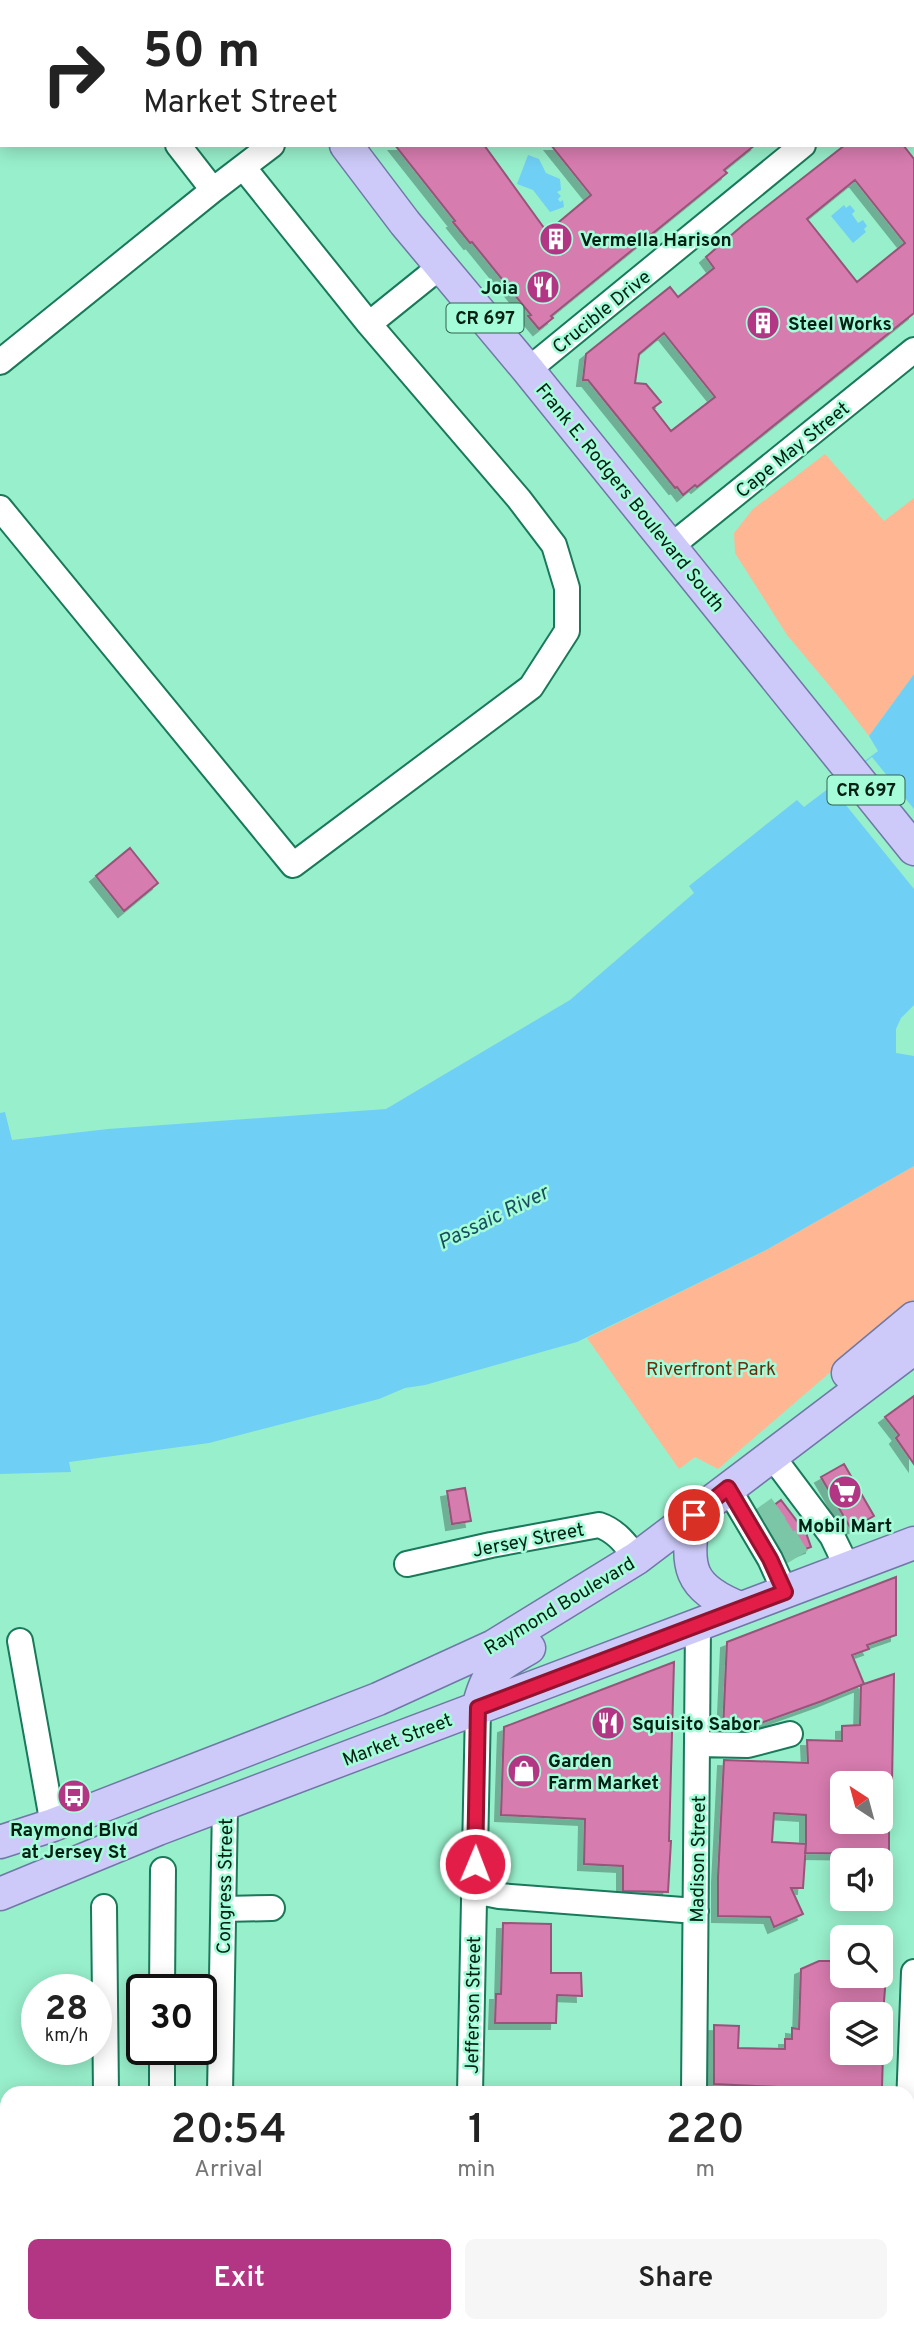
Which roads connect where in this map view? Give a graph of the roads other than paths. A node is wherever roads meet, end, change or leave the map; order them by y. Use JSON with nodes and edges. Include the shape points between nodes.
{"nodes":[{"id":1,"x":180,"y":147,"type":"edge"},
{"id":2,"x":269,"y":147,"type":"edge"},
{"id":3,"x":348,"y":147,"type":"edge"},
{"id":4,"x":801,"y":147,"type":"edge"},
{"id":5,"x":243,"y":167,"type":"junction"},
{"id":6,"x":212,"y":190,"type":"junction"},
{"id":7,"x":441,"y":266,"type":"junction"},
{"id":8,"x":369,"y":324,"type":"junction"},
{"id":9,"x":914,"y":350,"type":"edge"},
{"id":10,"x":2,"y":355,"type":"edge"},
{"id":11,"x":528,"y":370,"type":"junction"},
{"id":12,"x":0,"y":508,"type":"edge"},
{"id":13,"x":670,"y":547,"type":"junction"},
{"id":14,"x":914,"y":849,"type":"edge"},
{"id":15,"x":914,"y":1318,"type":"edge"},
{"id":16,"x":914,"y":1348,"type":"edge"},
{"id":17,"x":772,"y":1456,"type":"junction"},
{"id":18,"x":728,"y":1488,"type":"junction"},
{"id":19,"x":694,"y":1515,"type":"junction"},
{"id":20,"x":914,"y":1544,"type":"edge"},
{"id":21,"x":637,"y":1558,"type":"junction"},
{"id":22,"x":407,"y":1564,"type":"dead end"},
{"id":23,"x":848,"y":1569,"type":"junction"},
{"id":24,"x":785,"y":1592,"type":"junction"},
{"id":25,"x":740,"y":1608,"type":"junction"},
{"id":26,"x":698,"y":1624,"type":"junction"},
{"id":27,"x":20,"y":1641,"type":"dead end"},
{"id":28,"x":478,"y":1708,"type":"junction"},
{"id":29,"x":790,"y":1734,"type":"dead end"},
{"id":30,"x":698,"y":1744,"type":"junction"},
{"id":31,"x":225,"y":1805,"type":"junction"},
{"id":32,"x":53,"y":1825,"type":"junction"},
{"id":33,"x":0,"y":1842,"type":"edge"},
{"id":34,"x":163,"y":1870,"type":"dead end"},
{"id":35,"x":3,"y":1891,"type":"edge"},
{"id":36,"x":474,"y":1891,"type":"junction"},
{"id":37,"x":104,"y":1907,"type":"dead end"},
{"id":38,"x":272,"y":1908,"type":"dead end"},
{"id":39,"x":224,"y":1909,"type":"junction"},
{"id":40,"x":696,"y":1911,"type":"junction"},
{"id":41,"x":914,"y":1972,"type":"edge"},
{"id":42,"x":162,"y":1974,"type":"edge"},
{"id":43,"x":162,"y":2065,"type":"edge"},
{"id":44,"x":106,"y":2086,"type":"edge"},
{"id":45,"x":162,"y":2086,"type":"edge"},
{"id":46,"x":220,"y":2086,"type":"edge"},
{"id":47,"x":470,"y":2086,"type":"edge"},
{"id":48,"x":694,"y":2086,"type":"edge"},
{"id":49,"x":911,"y":2086,"type":"edge"}],
"edges":[{"from":1,"to":6,"type":"street"},
{"from":2,"to":5,"type":"street"},
{"from":3,"to":7,"type":"main road","number":"CR 697"},
{"from":4,"to":11,"type":"street","name":"Crucible Drive"},
{"from":5,"to":6,"type":"street"},
{"from":5,"to":8,"type":"street"},
{"from":6,"to":10,"type":"street"},
{"from":7,"to":8,"type":"street"},
{"from":7,"to":11,"type":"main road","name":"Frank E. Rodgers Boulevard South","number":"CR 697"},
{"from":8,"to":12,"type":"street","via":[[554,545],[567,588],[567,631],[531,687],[293,865]]},
{"from":9,"to":13,"type":"street","name":"Cape May Street"},
{"from":11,"to":13,"type":"main road","name":"Frank E. Rodgers Boulevard South","number":"CR 697"},
{"from":13,"to":14,"type":"main road","name":"Frank E. Rodgers Boulevard South","number":"CR 697"},
{"from":15,"to":18,"type":"main road","via":[[788,1422]]},
{"from":16,"to":17,"type":"main road","name":"Raymond Boulevard"},
{"from":17,"to":18,"type":"main road","name":"Raymond Boulevard"},
{"from":17,"to":23,"type":"street","via":[[804,1515]]},
{"from":18,"to":19,"type":"main road","name":"Raymond Boulevard"},
{"from":18,"to":24,"type":"street","via":[[765,1540]]},
{"from":19,"to":21,"type":"main road","name":"Raymond Boulevard"},
{"from":19,"to":25,"type":"main road","via":[[689,1550],[692,1569],[701,1584]]},
{"from":20,"to":23,"type":"main road","name":"Market Street"},
{"from":21,"to":22,"type":"street","name":"Jersey Street","via":[[619,1536],[600,1525]]},
{"from":21,"to":28,"type":"main road","via":[[586,1612],[489,1675]]},
{"from":21,"to":32,"type":"main road","name":"Raymond Boulevard","via":[[471,1658],[378,1699]]},
{"from":23,"to":24,"type":"main road","name":"Market Street"},
{"from":24,"to":25,"type":"main road","name":"Market Street"},
{"from":25,"to":26,"type":"main road","name":"Market Street"},
{"from":26,"to":28,"type":"main road","name":"Market Street"},
{"from":26,"to":30,"type":"street","name":"Madison Street"},
{"from":27,"to":32,"type":"street"},
{"from":28,"to":31,"type":"main road","name":"Market Street"},
{"from":28,"to":36,"type":"street","name":"Jefferson Street"},
{"from":29,"to":30,"type":"street","via":[[748,1745]]},
{"from":30,"to":40,"type":"street","name":"Madison Street"},
{"from":31,"to":35,"type":"main road","name":"Market Street"},
{"from":31,"to":39,"type":"street","name":"Congress Street"},
{"from":32,"to":33,"type":"main road"},
{"from":34,"to":42,"type":"street"},
{"from":36,"to":40,"type":"street"},
{"from":36,"to":47,"type":"street","name":"Jefferson Street"},
{"from":37,"to":44,"type":"street"},
{"from":38,"to":39,"type":"street"},
{"from":39,"to":46,"type":"street","name":"Congress Street"},
{"from":40,"to":48,"type":"street","name":"Madison Street"},
{"from":41,"to":49,"type":"street"},
{"from":43,"to":45,"type":"street"}]}
